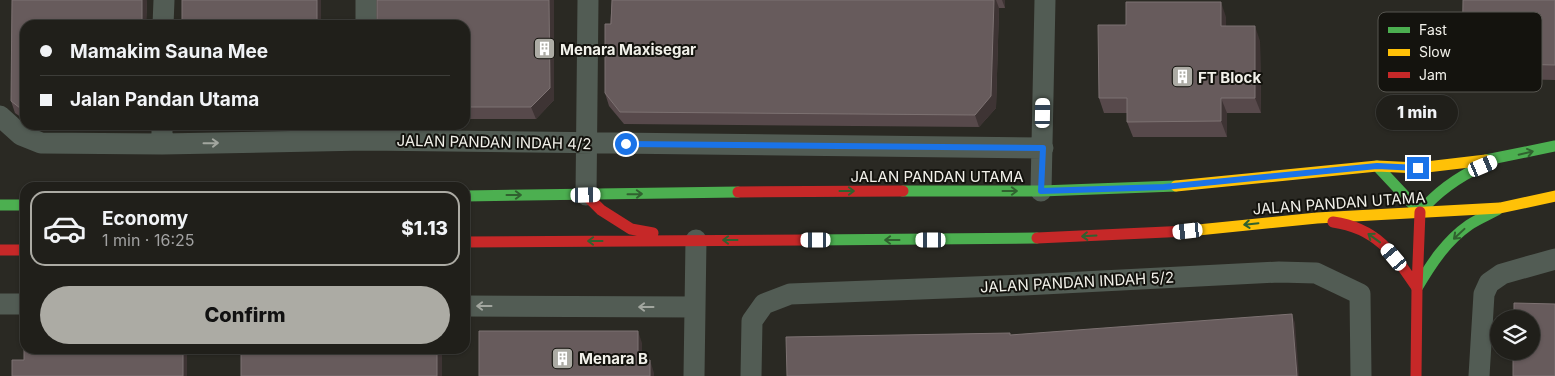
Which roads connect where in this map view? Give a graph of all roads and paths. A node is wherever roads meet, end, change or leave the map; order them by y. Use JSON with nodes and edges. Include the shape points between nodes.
{"nodes":[{"id":1,"x":164,"y":0,"type":"edge"},
{"id":2,"x":366,"y":0,"type":"edge"},
{"id":3,"x":588,"y":0,"type":"edge"},
{"id":4,"x":1045,"y":0,"type":"edge"},
{"id":5,"x":163,"y":20,"type":"edge"},
{"id":6,"x":366,"y":20,"type":"edge"},
{"id":7,"x":0,"y":116,"type":"edge"},
{"id":8,"x":366,"y":133,"type":"edge"},
{"id":9,"x":162,"y":134,"type":"edge"},
{"id":10,"x":587,"y":143,"type":"junction"},
{"id":11,"x":1555,"y":146,"type":"edge"},
{"id":12,"x":1043,"y":148,"type":"junction"},
{"id":13,"x":1497,"y":159,"type":"junction"},
{"id":14,"x":1377,"y":166,"type":"junction"},
{"id":15,"x":1041,"y":191,"type":"junction"},
{"id":16,"x":586,"y":195,"type":"junction"},
{"id":17,"x":470,"y":196,"type":"edge"},
{"id":18,"x":1555,"y":196,"type":"edge"},
{"id":19,"x":0,"y":204,"type":"edge"},
{"id":20,"x":20,"y":205,"type":"edge"},
{"id":21,"x":1500,"y":208,"type":"junction"},
{"id":22,"x":1420,"y":212,"type":"junction"},
{"id":23,"x":1317,"y":218,"type":"junction"},
{"id":24,"x":696,"y":240,"type":"junction"},
{"id":25,"x":470,"y":242,"type":"edge"},
{"id":26,"x":0,"y":249,"type":"edge"},
{"id":27,"x":20,"y":250,"type":"edge"},
{"id":28,"x":1555,"y":259,"type":"edge"},
{"id":29,"x":1417,"y":288,"type":"junction"},
{"id":30,"x":0,"y":304,"type":"edge"},
{"id":31,"x":20,"y":304,"type":"edge"},
{"id":32,"x":470,"y":306,"type":"edge"},
{"id":33,"x":695,"y":307,"type":"junction"},
{"id":34,"x":694,"y":376,"type":"edge"},
{"id":35,"x":751,"y":376,"type":"edge"},
{"id":36,"x":1361,"y":376,"type":"edge"},
{"id":37,"x":1416,"y":376,"type":"edge"},
{"id":38,"x":1479,"y":376,"type":"edge"}],
"edges":[{"from":1,"to":5,"type":"street"},
{"from":2,"to":6,"type":"street"},
{"from":3,"to":10,"type":"street"},
{"from":4,"to":12,"type":"street"},
{"from":7,"to":9,"type":"street","name":"JALAN PANDAN INDAH 4/2","via":[[21,135],[41,143]]},
{"from":9,"to":8,"type":"street","name":"JALAN PANDAN INDAH 4/2","one_way":true},
{"from":8,"to":10,"type":"street","name":"JALAN PANDAN INDAH 4/2"},
{"from":10,"to":12,"type":"street","name":"JALAN PANDAN INDAH 4/2"},
{"from":10,"to":16,"type":"street"},
{"from":13,"to":11,"type":"main road","name":"JALAN PANDAN UTAMA","one_way":true},
{"from":12,"to":15,"type":"street"},
{"from":13,"to":14,"type":"main road","name":"JALAN PANDAN UTAMA","via":[[1418,168]]},
{"from":13,"to":22,"type":"main road","via":[[1456,180],[1429,200]]},
{"from":14,"to":15,"type":"main road","name":"JALAN PANDAN UTAMA","via":[[1164,187]]},
{"from":14,"to":22,"type":"main road"},
{"from":16,"to":15,"type":"main road","name":"JALAN PANDAN UTAMA","one_way":true},
{"from":17,"to":16,"type":"main road","name":"JALAN PANDAN UTAMA","one_way":true},
{"from":16,"to":24,"type":"main road","via":[[601,210],[631,230]]},
{"from":18,"to":21,"type":"main road","name":"JALAN PANDAN UTAMA"},
{"from":19,"to":20,"type":"main road"},
{"from":21,"to":22,"type":"main road","name":"JALAN PANDAN UTAMA"},
{"from":21,"to":29,"type":"main road","one_way":true,"via":[[1468,226],[1448,244]]},
{"from":22,"to":23,"type":"main road","name":"JALAN PANDAN UTAMA"},
{"from":22,"to":29,"type":"main road"},
{"from":23,"to":24,"type":"main road","name":"JALAN PANDAN UTAMA","one_way":true,"via":[[1170,233],[1022,240]]},
{"from":29,"to":23,"type":"main road","one_way":true,"via":[[1385,247],[1372,236],[1356,227]]},
{"from":24,"to":25,"type":"main road","name":"JALAN PANDAN UTAMA","one_way":true},
{"from":24,"to":33,"type":"street"},
{"from":26,"to":27,"type":"main road"},
{"from":28,"to":38,"type":"street","via":[[1502,274],[1489,283],[1484,294]]},
{"from":29,"to":37,"type":"main road"},
{"from":30,"to":31,"type":"street"},
{"from":33,"to":32,"type":"street","one_way":true},
{"from":33,"to":34,"type":"street"},
{"from":35,"to":36,"type":"street","name":"JALAN PANDAN INDAH 5/2","via":[[752,321],[764,304],[790,294],[1279,272],[1316,273],[1360,294]]}]}
